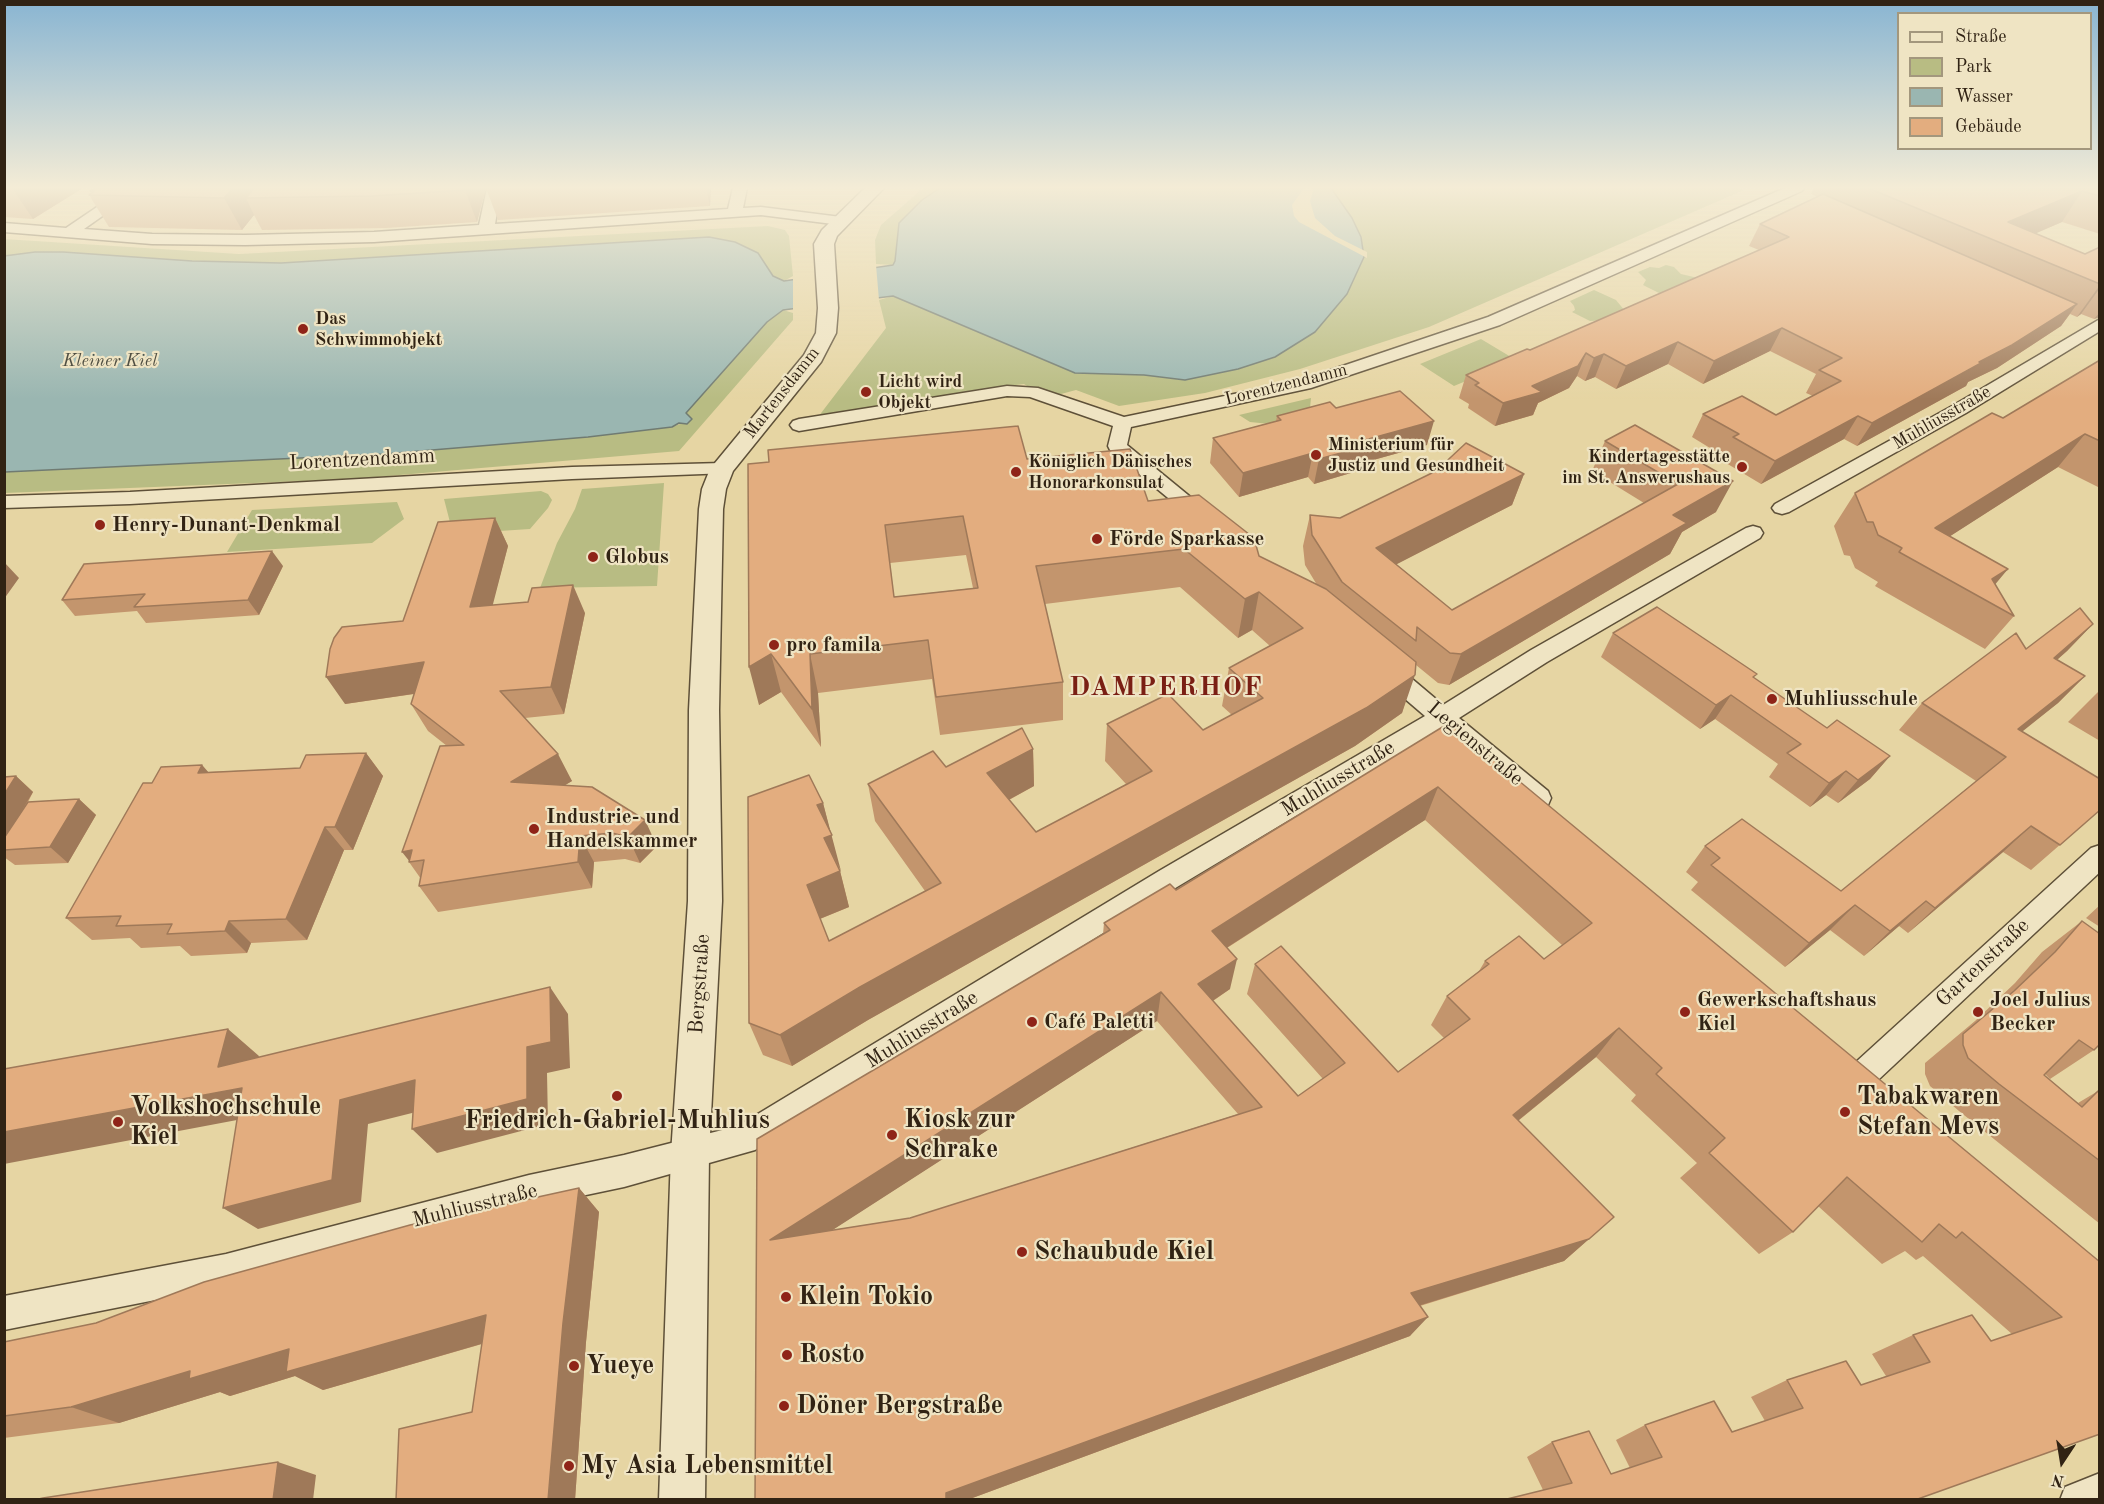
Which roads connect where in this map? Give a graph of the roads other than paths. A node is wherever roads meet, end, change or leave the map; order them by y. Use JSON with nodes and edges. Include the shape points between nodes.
{"nodes":[{"id":1,"x":825,"y":258,"type":"edge"},
{"id":2,"x":1637,"y":258,"type":"edge"},
{"id":3,"x":2068,"y":321,"type":"edge"},
{"id":4,"x":2096,"y":330,"type":"edge"},
{"id":5,"x":1123,"y":423,"type":"junction"},
{"id":6,"x":800,"y":425,"type":"dead end"},
{"id":7,"x":722,"y":469,"type":"junction"},
{"id":8,"x":4,"y":502,"type":"edge"},
{"id":9,"x":1782,"y":508,"type":"dead end"},
{"id":10,"x":1217,"y":529,"type":"edge"},
{"id":11,"x":1753,"y":533,"type":"dead end"},
{"id":12,"x":1371,"y":657,"type":"edge"},
{"id":13,"x":1442,"y":717,"type":"junction"},
{"id":14,"x":1558,"y":814,"type":"edge"},
{"id":15,"x":2100,"y":855,"type":"edge"},
{"id":16,"x":1867,"y":1071,"type":"edge"},
{"id":17,"x":690,"y":1154,"type":"junction"},
{"id":18,"x":4,"y":1313,"type":"edge"},
{"id":19,"x":2100,"y":1491,"type":"edge"},
{"id":20,"x":682,"y":1500,"type":"edge"},
{"id":21,"x":2078,"y":1500,"type":"edge"}],
"edges":[{"from":1,"to":7,"type":"street","name":"Martensdamm","via":[[826,333]]},
{"from":2,"to":5,"type":"street","name":"Lorentzendamm","via":[[1477,327],[1305,384]]},
{"from":3,"to":4,"type":"street"},
{"from":4,"to":9,"type":"street","name":"Muhliusstraße"},
{"from":5,"to":6,"type":"street","via":[[1032,392],[1007,391]]},
{"from":5,"to":10,"type":"street","via":[[1117,446]]},
{"from":7,"to":8,"type":"street","name":"Lorentzendamm"},
{"from":7,"to":17,"type":"street","name":"Bergstraße","via":[[711,509],[704,710],[705,901]]},
{"from":11,"to":13,"type":"street","name":"Muhliusstraße","via":[[1539,656]]},
{"from":12,"to":13,"type":"street","name":"Legienstraße"},
{"from":13,"to":14,"type":"street","name":"Legienstraße"},
{"from":13,"to":17,"type":"street","name":"Muhliusstraße","via":[[1168,879],[744,1139]]},
{"from":15,"to":16,"type":"street","name":"Gartenstraße"},
{"from":17,"to":18,"type":"street","name":"Muhliusstraße","via":[[528,1191],[226,1270]]},
{"from":17,"to":20,"type":"street","name":"Bergstraße"},
{"from":19,"to":21,"type":"street"}]}
